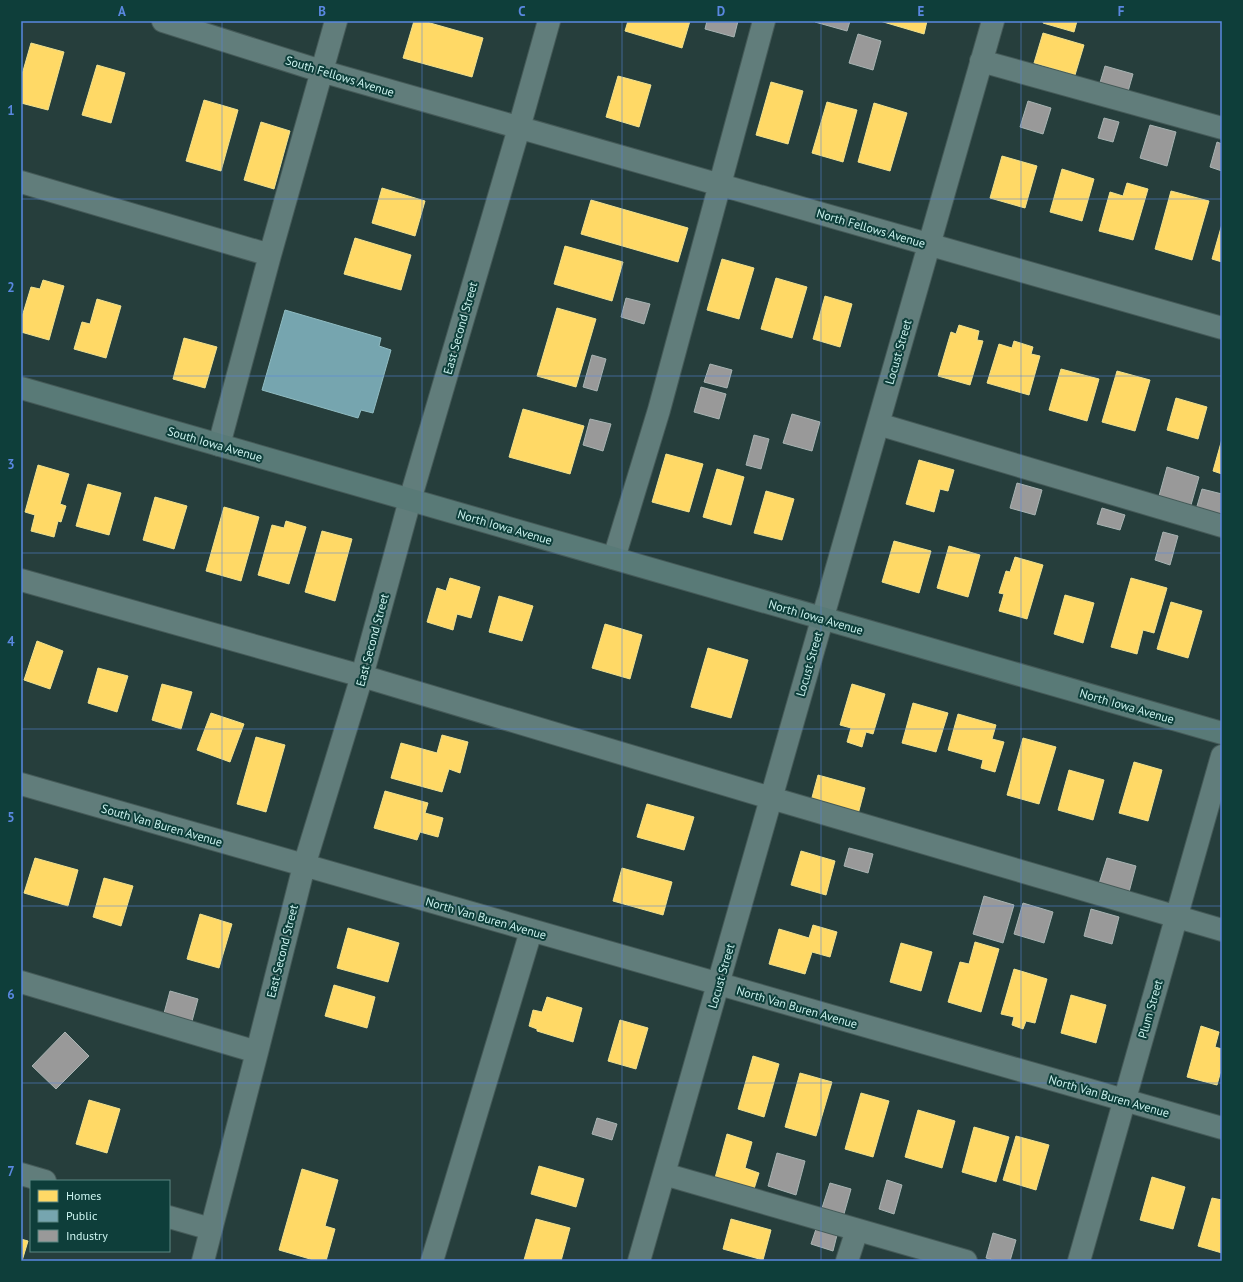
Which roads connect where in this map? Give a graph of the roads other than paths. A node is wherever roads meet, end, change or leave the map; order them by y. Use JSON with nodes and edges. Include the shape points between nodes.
{"nodes":[{"id":1,"x":163,"y":21,"type":"edge"},
{"id":2,"x":336,"y":21,"type":"edge"},
{"id":3,"x":548,"y":21,"type":"edge"},
{"id":4,"x":764,"y":21,"type":"edge"},
{"id":5,"x":993,"y":21,"type":"edge"},
{"id":6,"x":981,"y":61,"type":"junction"},
{"id":7,"x":321,"y":71,"type":"junction"},
{"id":8,"x":519,"y":128,"type":"junction"},
{"id":9,"x":1222,"y":128,"type":"edge"},
{"id":10,"x":21,"y":182,"type":"edge"},
{"id":11,"x":720,"y":185,"type":"junction"},
{"id":12,"x":929,"y":245,"type":"junction"},
{"id":13,"x":270,"y":255,"type":"junction"},
{"id":14,"x":1222,"y":328,"type":"edge"},
{"id":15,"x":21,"y":388,"type":"edge"},
{"id":16,"x":878,"y":424,"type":"junction"},
{"id":17,"x":219,"y":445,"type":"junction"},
{"id":18,"x":410,"y":500,"type":"junction"},
{"id":19,"x":1222,"y":526,"type":"edge"},
{"id":20,"x":614,"y":558,"type":"junction"},
{"id":21,"x":21,"y":580,"type":"edge"},
{"id":22,"x":822,"y":618,"type":"junction"},
{"id":23,"x":362,"y":676,"type":"junction"},
{"id":24,"x":1222,"y":734,"type":"edge"},
{"id":25,"x":1222,"y":756,"type":"edge"},
{"id":26,"x":21,"y":784,"type":"edge"},
{"id":27,"x":771,"y":798,"type":"junction"},
{"id":28,"x":304,"y":866,"type":"junction"},
{"id":29,"x":1176,"y":917,"type":"junction"},
{"id":30,"x":1222,"y":930,"type":"edge"},
{"id":31,"x":531,"y":931,"type":"junction"},
{"id":32,"x":21,"y":982,"type":"edge"},
{"id":33,"x":718,"y":984,"type":"junction"},
{"id":34,"x":257,"y":1052,"type":"junction"},
{"id":35,"x":1124,"y":1100,"type":"junction"},
{"id":36,"x":1222,"y":1128,"type":"edge"},
{"id":37,"x":21,"y":1174,"type":"edge"},
{"id":38,"x":664,"y":1174,"type":"junction"},
{"id":39,"x":41,"y":1180,"type":"edge"},
{"id":40,"x":170,"y":1217,"type":"edge"},
{"id":41,"x":211,"y":1229,"type":"junction"},
{"id":42,"x":857,"y":1230,"type":"junction"},
{"id":43,"x":203,"y":1261,"type":"edge"},
{"id":44,"x":432,"y":1261,"type":"edge"},
{"id":45,"x":639,"y":1261,"type":"edge"},
{"id":46,"x":847,"y":1261,"type":"edge"},
{"id":47,"x":966,"y":1261,"type":"edge"},
{"id":48,"x":1079,"y":1261,"type":"edge"}],
"edges":[{"from":1,"to":7,"type":"street","name":"South Fellows Avenue"},
{"from":2,"to":7,"type":"street"},
{"from":3,"to":8,"type":"street","name":"East Second Street"},
{"from":4,"to":11,"type":"street"},
{"from":5,"to":6,"type":"street","name":"Locust Street"},
{"from":6,"to":9,"type":"street"},
{"from":6,"to":12,"type":"street","name":"Locust Street"},
{"from":7,"to":8,"type":"street","name":"South Fellows Avenue"},
{"from":7,"to":13,"type":"street"},
{"from":8,"to":11,"type":"street","name":"North Fellows Avenue"},
{"from":8,"to":18,"type":"street","name":"East Second Street"},
{"from":10,"to":13,"type":"street"},
{"from":11,"to":12,"type":"street","name":"North Fellows Avenue"},
{"from":11,"to":20,"type":"street","via":[[659,410]]},
{"from":12,"to":14,"type":"street","name":"North Fellows Avenue"},
{"from":12,"to":16,"type":"street","name":"Locust Street"},
{"from":13,"to":17,"type":"street"},
{"from":15,"to":17,"type":"main road","name":"South Iowa Avenue"},
{"from":16,"to":19,"type":"street"},
{"from":16,"to":22,"type":"street","name":"Locust Street"},
{"from":17,"to":18,"type":"main road","name":"South Iowa Avenue"},
{"from":18,"to":20,"type":"main road","name":"North Iowa Avenue"},
{"from":18,"to":23,"type":"street","name":"East Second Street"},
{"from":20,"to":22,"type":"main road","name":"North Iowa Avenue"},
{"from":21,"to":23,"type":"street"},
{"from":22,"to":24,"type":"main road","name":"North Iowa Avenue"},
{"from":22,"to":27,"type":"street","name":"Locust Street"},
{"from":23,"to":27,"type":"street"},
{"from":23,"to":28,"type":"street","name":"East Second Street"},
{"from":25,"to":29,"type":"street","name":"Plum Street"},
{"from":26,"to":28,"type":"street","name":"South Van Buren Avenue"},
{"from":27,"to":29,"type":"street"},
{"from":27,"to":33,"type":"street","name":"Locust Street"},
{"from":28,"to":31,"type":"street","name":"North Van Buren Avenue"},
{"from":28,"to":34,"type":"street","name":"East Second Street"},
{"from":29,"to":30,"type":"street"},
{"from":29,"to":35,"type":"street","name":"Plum Street"},
{"from":31,"to":33,"type":"street","name":"North Van Buren Avenue"},
{"from":31,"to":44,"type":"street"},
{"from":32,"to":34,"type":"street"},
{"from":33,"to":35,"type":"street","name":"North Van Buren Avenue"},
{"from":33,"to":38,"type":"street","name":"Locust Street"},
{"from":34,"to":41,"type":"street","name":"East Second Street"},
{"from":35,"to":36,"type":"street","name":"North Van Buren Avenue"},
{"from":35,"to":48,"type":"street","name":"Plum Street"},
{"from":37,"to":39,"type":"street"},
{"from":38,"to":42,"type":"street"},
{"from":38,"to":45,"type":"street","name":"Locust Street"},
{"from":40,"to":41,"type":"street"},
{"from":41,"to":43,"type":"street","name":"East Second Street"},
{"from":42,"to":46,"type":"street"},
{"from":42,"to":47,"type":"street"}]}
